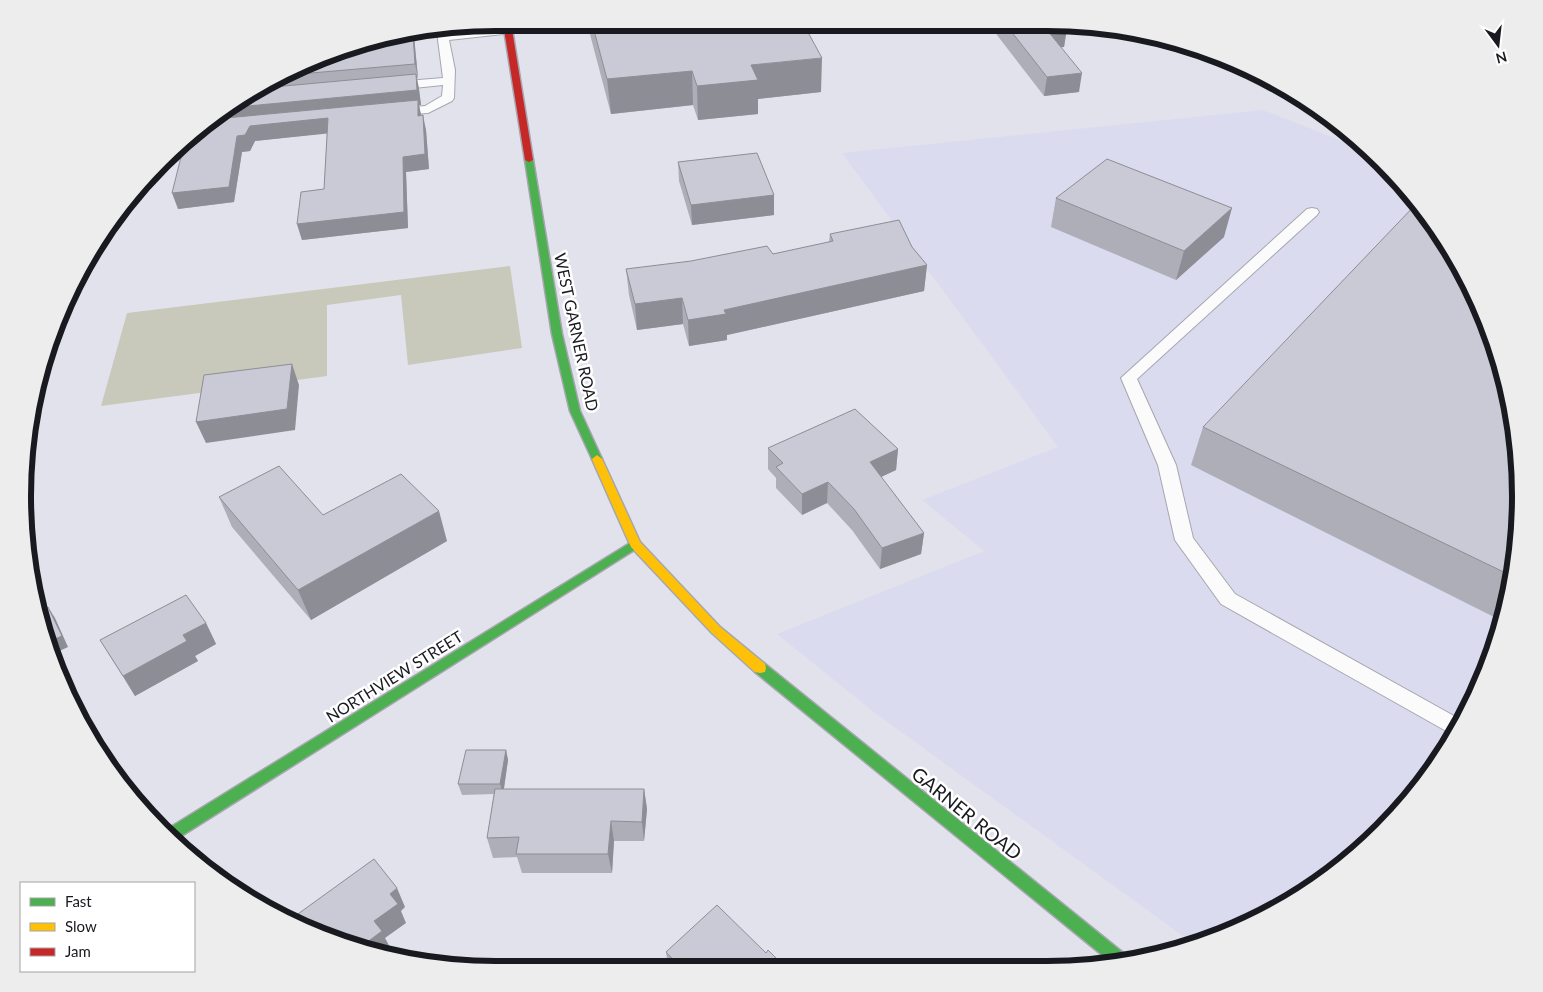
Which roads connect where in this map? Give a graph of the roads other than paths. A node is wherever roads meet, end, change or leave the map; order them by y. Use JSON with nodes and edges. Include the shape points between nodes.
{"nodes":[{"id":1,"x":509,"y":31,"type":"edge"},
{"id":2,"x":443,"y":34,"type":"edge"},
{"id":3,"x":449,"y":81,"type":"junction"},
{"id":4,"x":381,"y":87,"type":"edge"},
{"id":5,"x":388,"y":113,"type":"edge"},
{"id":6,"x":1312,"y":212,"type":"dead end"},
{"id":7,"x":635,"y":544,"type":"junction"},
{"id":8,"x":789,"y":693,"type":"joint"},
{"id":9,"x":1451,"y":725,"type":"edge"},
{"id":10,"x":175,"y":832,"type":"edge"},
{"id":11,"x":1115,"y":956,"type":"edge"}],
"edges":[{"from":1,"to":7,"type":"main road","name":"WEST GARNER ROAD","via":[[557,334],[575,412]]},
{"from":2,"to":3,"type":"lane"},
{"from":3,"to":4,"type":"lane"},
{"from":3,"to":5,"type":"lane","via":[[448,98],[428,109]]},
{"from":6,"to":9,"type":"lane","via":[[1129,378],[1166,465],[1184,540],[1228,599]]},
{"from":7,"to":8,"type":"main road","name":"WEST GARNER ROAD","via":[[716,630]]},
{"from":7,"to":10,"type":"main road","name":"NORTHVIEW STREET"},
{"from":8,"to":11,"type":"main road","name":"GARNER ROAD"}]}
